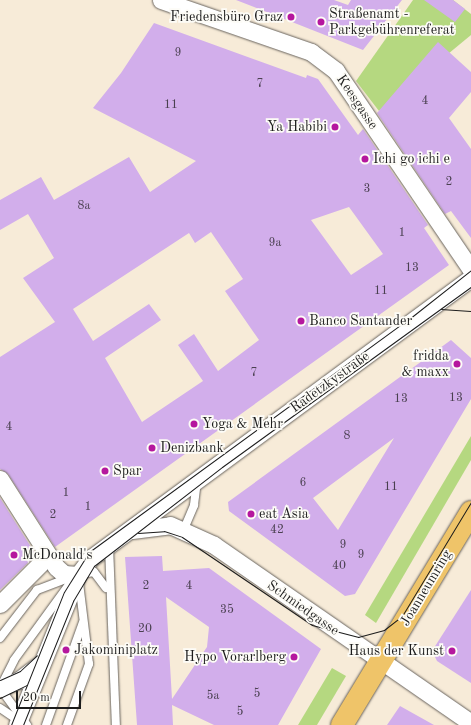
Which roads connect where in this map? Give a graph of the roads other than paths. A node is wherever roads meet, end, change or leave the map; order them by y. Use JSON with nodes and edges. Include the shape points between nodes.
{"nodes":[{"id":1,"x":161,"y":0,"type":"edge"},
{"id":2,"x":471,"y":270,"type":"edge"},
{"id":3,"x":471,"y":278,"type":"edge"},
{"id":4,"x":0,"y":479,"type":"edge"},
{"id":5,"x":197,"y":479,"type":"junction"},
{"id":6,"x":471,"y":512,"type":"edge"},
{"id":7,"x":184,"y":529,"type":"junction"},
{"id":8,"x":124,"y":531,"type":"junction"},
{"id":9,"x":109,"y":543,"type":"junction"},
{"id":10,"x":41,"y":563,"type":"dead end"},
{"id":11,"x":78,"y":575,"type":"junction"},
{"id":12,"x":58,"y":576,"type":"junction"},
{"id":13,"x":109,"y":602,"type":"junction"},
{"id":14,"x":0,"y":604,"type":"edge"},
{"id":15,"x":83,"y":617,"type":"junction"},
{"id":16,"x":0,"y":638,"type":"edge"},
{"id":17,"x":382,"y":660,"type":"junction"},
{"id":18,"x":40,"y":664,"type":"junction"},
{"id":19,"x":0,"y":689,"type":"edge"},
{"id":20,"x":0,"y":708,"type":"edge"},
{"id":21,"x":18,"y":722,"type":"edge"},
{"id":22,"x":471,"y":723,"type":"edge"},
{"id":23,"x":46,"y":725,"type":"edge"},
{"id":24,"x":68,"y":725,"type":"edge"},
{"id":25,"x":116,"y":725,"type":"edge"},
{"id":26,"x":342,"y":725,"type":"edge"}],
"edges":[{"from":1,"to":2,"type":"street","name":"Keesgasse","via":[[311,52],[336,71]]},
{"from":3,"to":5,"type":"street","name":"Radetzkystraße"},
{"from":4,"to":12,"type":"street"},
{"from":5,"to":7,"type":"lane","via":[[194,505]]},
{"from":5,"to":8,"type":"street","name":"Radetzkystraße"},
{"from":6,"to":17,"type":"main road","name":"Joanneumring"},
{"from":7,"to":8,"type":"street","name":"Schmiedgasse","via":[[162,524]]},
{"from":7,"to":17,"type":"street","name":"Schmiedgasse","via":[[214,545]]},
{"from":8,"to":9,"type":"street","name":"Radetzkystraße"},
{"from":9,"to":11,"type":"street","name":"Radetzkystraße"},
{"from":9,"to":13,"type":"lane"},
{"from":10,"to":14,"type":"street"},
{"from":11,"to":12,"type":"street"},
{"from":11,"to":13,"type":"lane","via":[[89,571],[99,575]]},
{"from":11,"to":15,"type":"lane"},
{"from":11,"to":18,"type":"street"},
{"from":11,"to":19,"type":"lane","via":[[44,615],[6,672]]},
{"from":12,"to":16,"type":"lane","via":[[37,590]]},
{"from":13,"to":25,"type":"lane"},
{"from":15,"to":23,"type":"lane","via":[[79,640]]},
{"from":15,"to":24,"type":"lane","via":[[89,664]]},
{"from":17,"to":22,"type":"street","name":"Schmiedgasse"},
{"from":17,"to":26,"type":"main road","name":"Joanneumring"},
{"from":18,"to":19,"type":"street","via":[[19,680]]},
{"from":18,"to":21,"type":"street"},
{"from":19,"to":21,"type":"lane"},
{"from":20,"to":21,"type":"lane"}]}
